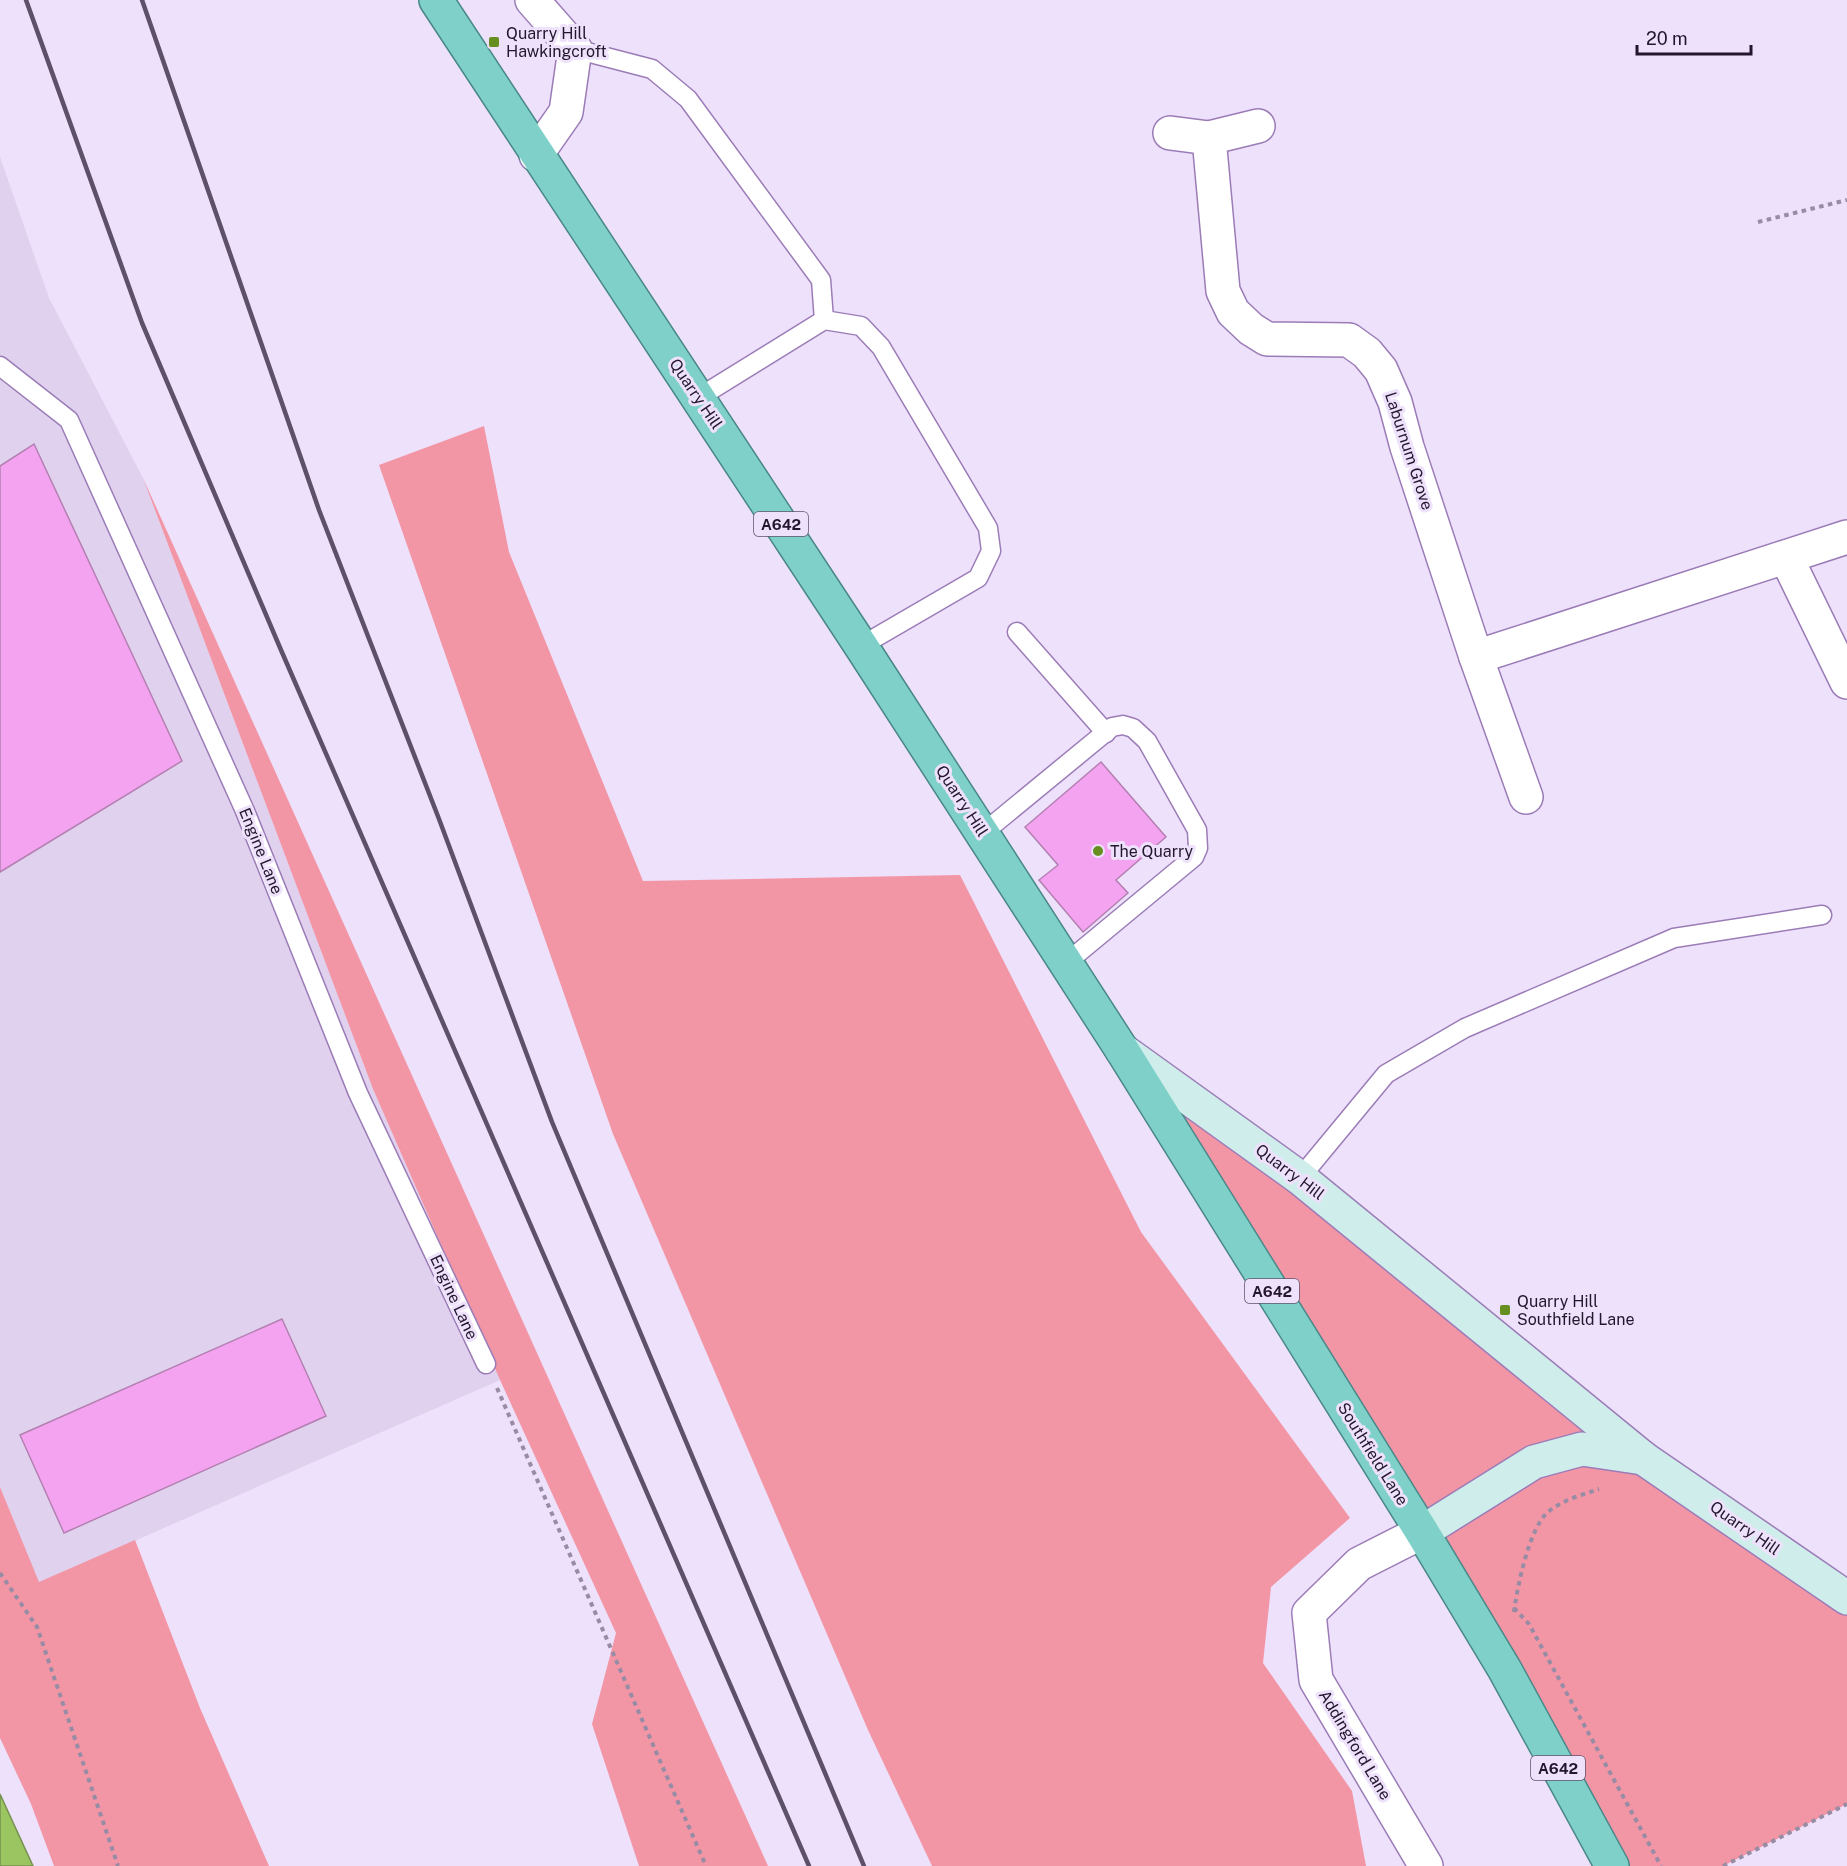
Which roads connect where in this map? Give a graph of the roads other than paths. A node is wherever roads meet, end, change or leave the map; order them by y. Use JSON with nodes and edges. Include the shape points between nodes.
{"nodes":[{"id":1,"x":436,"y":0,"type":"edge"},
{"id":2,"x":532,"y":0,"type":"edge"},
{"id":3,"x":575,"y":50,"type":"junction"},
{"id":4,"x":1258,"y":126,"type":"dead end"},
{"id":5,"x":1170,"y":133,"type":"dead end"},
{"id":6,"x":1209,"y":138,"type":"junction"},
{"id":7,"x":536,"y":155,"type":"junction"},
{"id":8,"x":824,"y":320,"type":"junction"},
{"id":9,"x":0,"y":366,"type":"edge"},
{"id":10,"x":698,"y":398,"type":"junction"},
{"id":11,"x":1847,"y":537,"type":"edge"},
{"id":12,"x":1786,"y":557,"type":"junction"},
{"id":13,"x":1017,"y":632,"type":"dead end"},
{"id":14,"x":861,"y":646,"type":"junction"},
{"id":15,"x":1476,"y":657,"type":"junction"},
{"id":16,"x":1847,"y":682,"type":"edge"},
{"id":17,"x":1106,"y":733,"type":"junction"},
{"id":18,"x":1526,"y":797,"type":"dead end"},
{"id":19,"x":982,"y":833,"type":"junction"},
{"id":20,"x":1822,"y":915,"type":"dead end"},
{"id":21,"x":1066,"y":963,"type":"junction"},
{"id":22,"x":1122,"y":1050,"type":"junction"},
{"id":23,"x":1300,"y":1178,"type":"junction"},
{"id":24,"x":486,"y":1364,"type":"road end"},
{"id":25,"x":1643,"y":1458,"type":"junction"},
{"id":26,"x":1422,"y":1532,"type":"junction"},
{"id":27,"x":1847,"y":1598,"type":"edge"},
{"id":28,"x":1426,"y":1866,"type":"edge"},
{"id":29,"x":1612,"y":1866,"type":"edge"}],
"edges":[{"from":1,"to":7,"type":"highway","name":"Quarry Hill","number":"A642"},
{"from":2,"to":3,"type":"street"},
{"from":3,"to":7,"type":"street","via":[[566,112]]},
{"from":3,"to":8,"type":"lane","via":[[652,69],[688,99],[821,280]]},
{"from":4,"to":6,"type":"street"},
{"from":5,"to":6,"type":"street"},
{"from":6,"to":15,"type":"street","name":"Laburnum Grove","via":[[1223,291],[1233,312],[1267,339],[1349,340],[1381,370],[1395,402]]},
{"from":7,"to":10,"type":"highway","name":"Quarry Hill","number":"A642"},
{"from":8,"to":10,"type":"lane"},
{"from":8,"to":14,"type":"lane","via":[[861,326],[881,347],[988,528],[991,551],[978,578]]},
{"from":9,"to":24,"type":"lane","name":"Engine Lane","via":[[69,420],[245,812],[358,1093]]},
{"from":10,"to":14,"type":"highway","name":"Quarry Hill","number":"A642"},
{"from":11,"to":12,"type":"street"},
{"from":12,"to":15,"type":"street"},
{"from":12,"to":16,"type":"street"},
{"from":13,"to":17,"type":"lane"},
{"from":14,"to":19,"type":"highway","name":"Quarry Hill","number":"A642"},
{"from":15,"to":18,"type":"street","name":"Laburnum Grove"},
{"from":17,"to":19,"type":"lane"},
{"from":17,"to":21,"type":"lane","via":[[1122,725],[1133,728],[1147,741],[1197,830],[1198,848],[1194,857]]},
{"from":19,"to":21,"type":"highway","name":"Quarry Hill","number":"A642"},
{"from":20,"to":23,"type":"lane","via":[[1674,938],[1465,1028],[1386,1074]]},
{"from":21,"to":22,"type":"highway","name":"Quarry Hill","number":"A642"},
{"from":22,"to":23,"type":"main road","name":"Quarry Hill"},
{"from":22,"to":26,"type":"highway","name":"Southfield Lane","number":"A642"},
{"from":23,"to":25,"type":"main road","name":"Quarry Hill"},
{"from":25,"to":26,"type":"main road","name":"Quarry Hill","via":[[1582,1449],[1534,1462]]},
{"from":25,"to":27,"type":"main road","name":"Quarry Hill"},
{"from":26,"to":28,"type":"street","name":"Addingford Lane","via":[[1359,1564],[1309,1613],[1316,1680]]},
{"from":26,"to":29,"type":"highway","name":"Southfield Lane","number":"A642","via":[[1505,1670]]}]}
